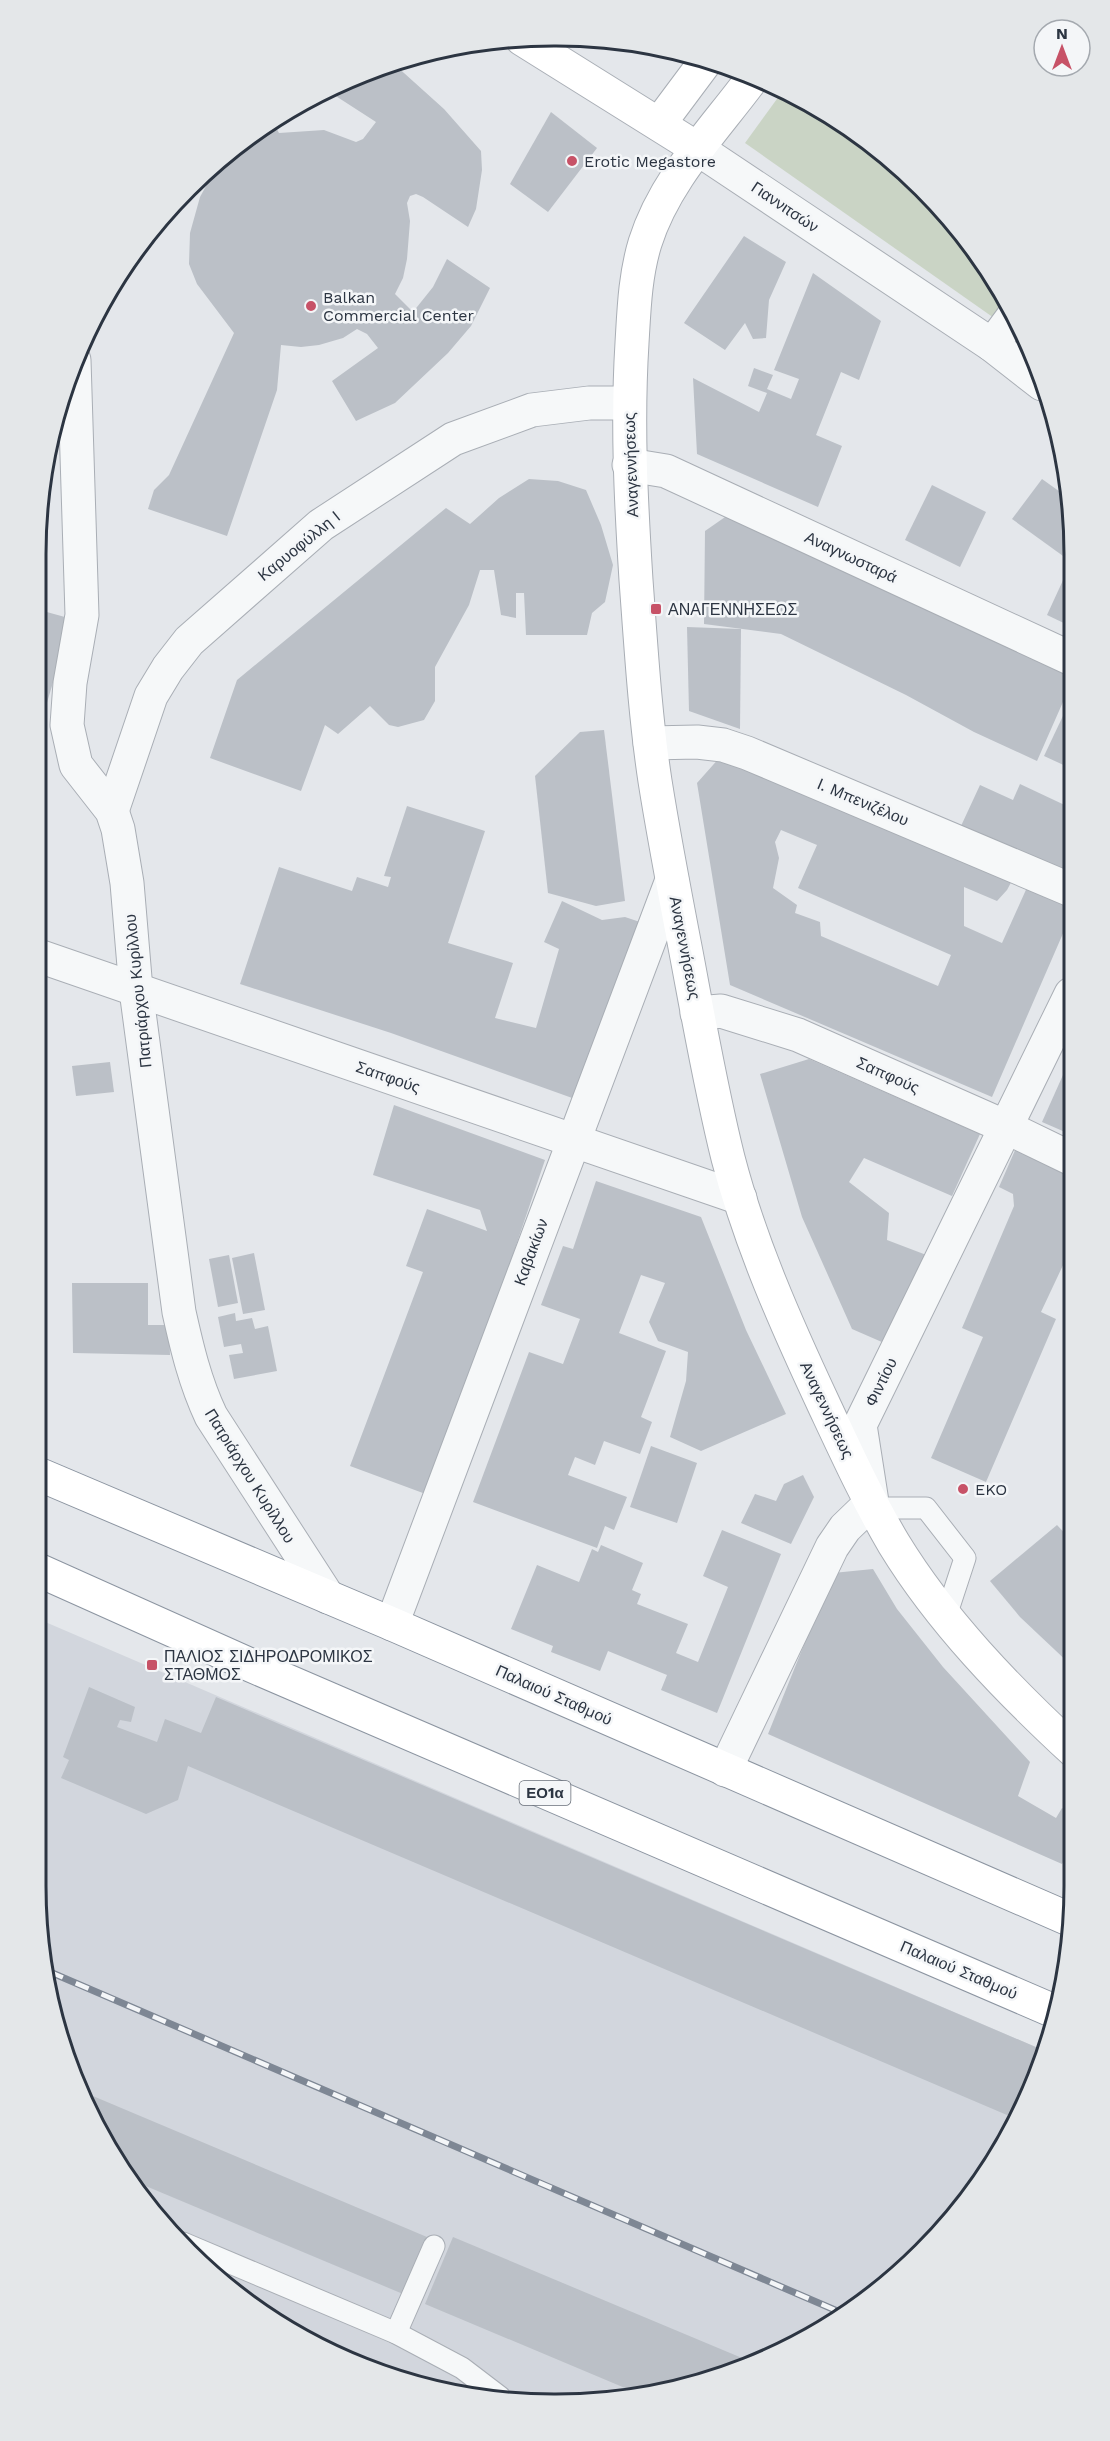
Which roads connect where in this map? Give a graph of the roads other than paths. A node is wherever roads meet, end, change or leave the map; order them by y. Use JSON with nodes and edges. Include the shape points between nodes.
{"nodes":[{"id":1,"x":535,"y":47,"type":"edge"},
{"id":2,"x":701,"y":68,"type":"edge"},
{"id":3,"x":748,"y":84,"type":"edge"},
{"id":4,"x":659,"y":124,"type":"junction"},
{"id":5,"x":698,"y":150,"type":"junction"},
{"id":6,"x":1008,"y":324,"type":"edge"},
{"id":7,"x":992,"y":345,"type":"junction"},
{"id":8,"x":1031,"y":375,"type":"edge"},
{"id":9,"x":75,"y":387,"type":"edge"},
{"id":10,"x":628,"y":403,"type":"junction"},
{"id":11,"x":629,"y":465,"type":"junction"},
{"id":12,"x":1064,"y":655,"type":"edge"},
{"id":13,"x":650,"y":743,"type":"junction"},
{"id":14,"x":112,"y":811,"type":"junction"},
{"id":15,"x":672,"y":880,"type":"junction"},
{"id":16,"x":1064,"y":887,"type":"edge"},
{"id":17,"x":46,"y":959,"type":"edge"},
{"id":18,"x":136,"y":990,"type":"junction"},
{"id":19,"x":1064,"y":1008,"type":"edge"},
{"id":20,"x":697,"y":1013,"type":"junction"},
{"id":21,"x":1006,"y":1127,"type":"junction"},
{"id":22,"x":573,"y":1140,"type":"junction"},
{"id":23,"x":1064,"y":1155,"type":"edge"},
{"id":24,"x":740,"y":1198,"type":"junction"},
{"id":25,"x":46,"y":1477,"type":"edge"},
{"id":26,"x":873,"y":1505,"type":"junction"},
{"id":27,"x":46,"y":1573,"type":"edge"},
{"id":28,"x":328,"y":1597,"type":"junction"},
{"id":29,"x":946,"y":1616,"type":"junction"},
{"id":30,"x":392,"y":1624,"type":"junction"},
{"id":31,"x":1064,"y":1741,"type":"edge"},
{"id":32,"x":725,"y":1770,"type":"junction"},
{"id":33,"x":1062,"y":1916,"type":"edge"},
{"id":34,"x":1048,"y":2009,"type":"edge"},
{"id":35,"x":434,"y":2246,"type":"dead end"},
{"id":36,"x":200,"y":2250,"type":"edge"},
{"id":37,"x":396,"y":2333,"type":"junction"},
{"id":38,"x":492,"y":2390,"type":"edge"}],
"edges":[{"from":1,"to":4,"type":"main road","name":"Γιαννιτσών"},
{"from":2,"to":4,"type":"main road"},
{"from":3,"to":5,"type":"main road","name":"Αναγεννήσεως"},
{"from":4,"to":5,"type":"main road","name":"Γιαννιτσών"},
{"from":5,"to":7,"type":"street","name":"Γιαννιτσών"},
{"from":5,"to":10,"type":"main road","name":"Αναγεννήσεως","via":[[664,197],[639,262]]},
{"from":6,"to":7,"type":"street"},
{"from":7,"to":8,"type":"street","name":"Γιαννιτσών"},
{"from":9,"to":14,"type":"street","name":"Πατριάρχου Κυρίλλου","via":[[82,615],[67,725],[76,765]]},
{"from":10,"to":11,"type":"main road","name":"Αναγεννήσεως"},
{"from":10,"to":14,"type":"street","name":"Καρυοφύλλη Ι","via":[[532,410],[453,439],[321,525],[189,641],[168,669],[151,696]]},
{"from":11,"to":12,"type":"street","name":"Αναγνωσταρά","via":[[666,471]]},
{"from":11,"to":13,"type":"main road","name":"Αναγεννήσεως"},
{"from":13,"to":15,"type":"main road","name":"Αναγεννήσεως"},
{"from":13,"to":16,"type":"street","name":"Ι. Μπενιζέλου","via":[[723,745]]},
{"from":14,"to":18,"type":"street","name":"Πατριάρχου Κυρίλλου","via":[[127,883]]},
{"from":15,"to":20,"type":"main road","name":"Αναγεννήσεως"},
{"from":15,"to":22,"type":"street","name":"Καβακίων"},
{"from":17,"to":18,"type":"street","name":"Σαπφούς"},
{"from":18,"to":22,"type":"street","name":"Σαπφούς"},
{"from":18,"to":28,"type":"street","name":"Πατριάρχου Κυρίλλου","via":[[177,1302],[198,1389],[224,1439]]},
{"from":19,"to":21,"type":"street","name":"Φιντίου"},
{"from":20,"to":21,"type":"street","name":"Σαπφούς","via":[[721,1011],[798,1035]]},
{"from":20,"to":24,"type":"main road","name":"Αναγεννήσεως"},
{"from":21,"to":23,"type":"street","name":"Σαπφούς"},
{"from":21,"to":26,"type":"street","name":"Φιντίου","via":[[860,1425]]},
{"from":22,"to":24,"type":"street","name":"Σαπφούς"},
{"from":22,"to":30,"type":"street","name":"Καβακίων"},
{"from":24,"to":26,"type":"main road","name":"Αναγεννήσεως","via":[[807,1368]]},
{"from":25,"to":28,"type":"main road","name":"Παλαιού Σταθμού"},
{"from":26,"to":29,"type":"main road","name":"Αναγεννήσεως","via":[[895,1545]]},
{"from":26,"to":29,"type":"lane","via":[[926,1508],[965,1558]]},
{"from":26,"to":32,"type":"street","via":[[845,1528],[832,1547]]},
{"from":27,"to":34,"type":"main road","name":"Παλαιού Σταθμού","number":"ΕΟ1α"},
{"from":28,"to":30,"type":"main road","name":"Παλαιού Σταθμού"},
{"from":29,"to":31,"type":"main road","name":"Αναγεννήσεως"},
{"from":30,"to":32,"type":"main road","name":"Παλαιού Σταθμού"},
{"from":32,"to":33,"type":"main road","name":"Παλαιού Σταθμού"},
{"from":35,"to":37,"type":"lane"},
{"from":36,"to":37,"type":"lane"},
{"from":37,"to":38,"type":"lane","via":[[462,2368]]}]}
